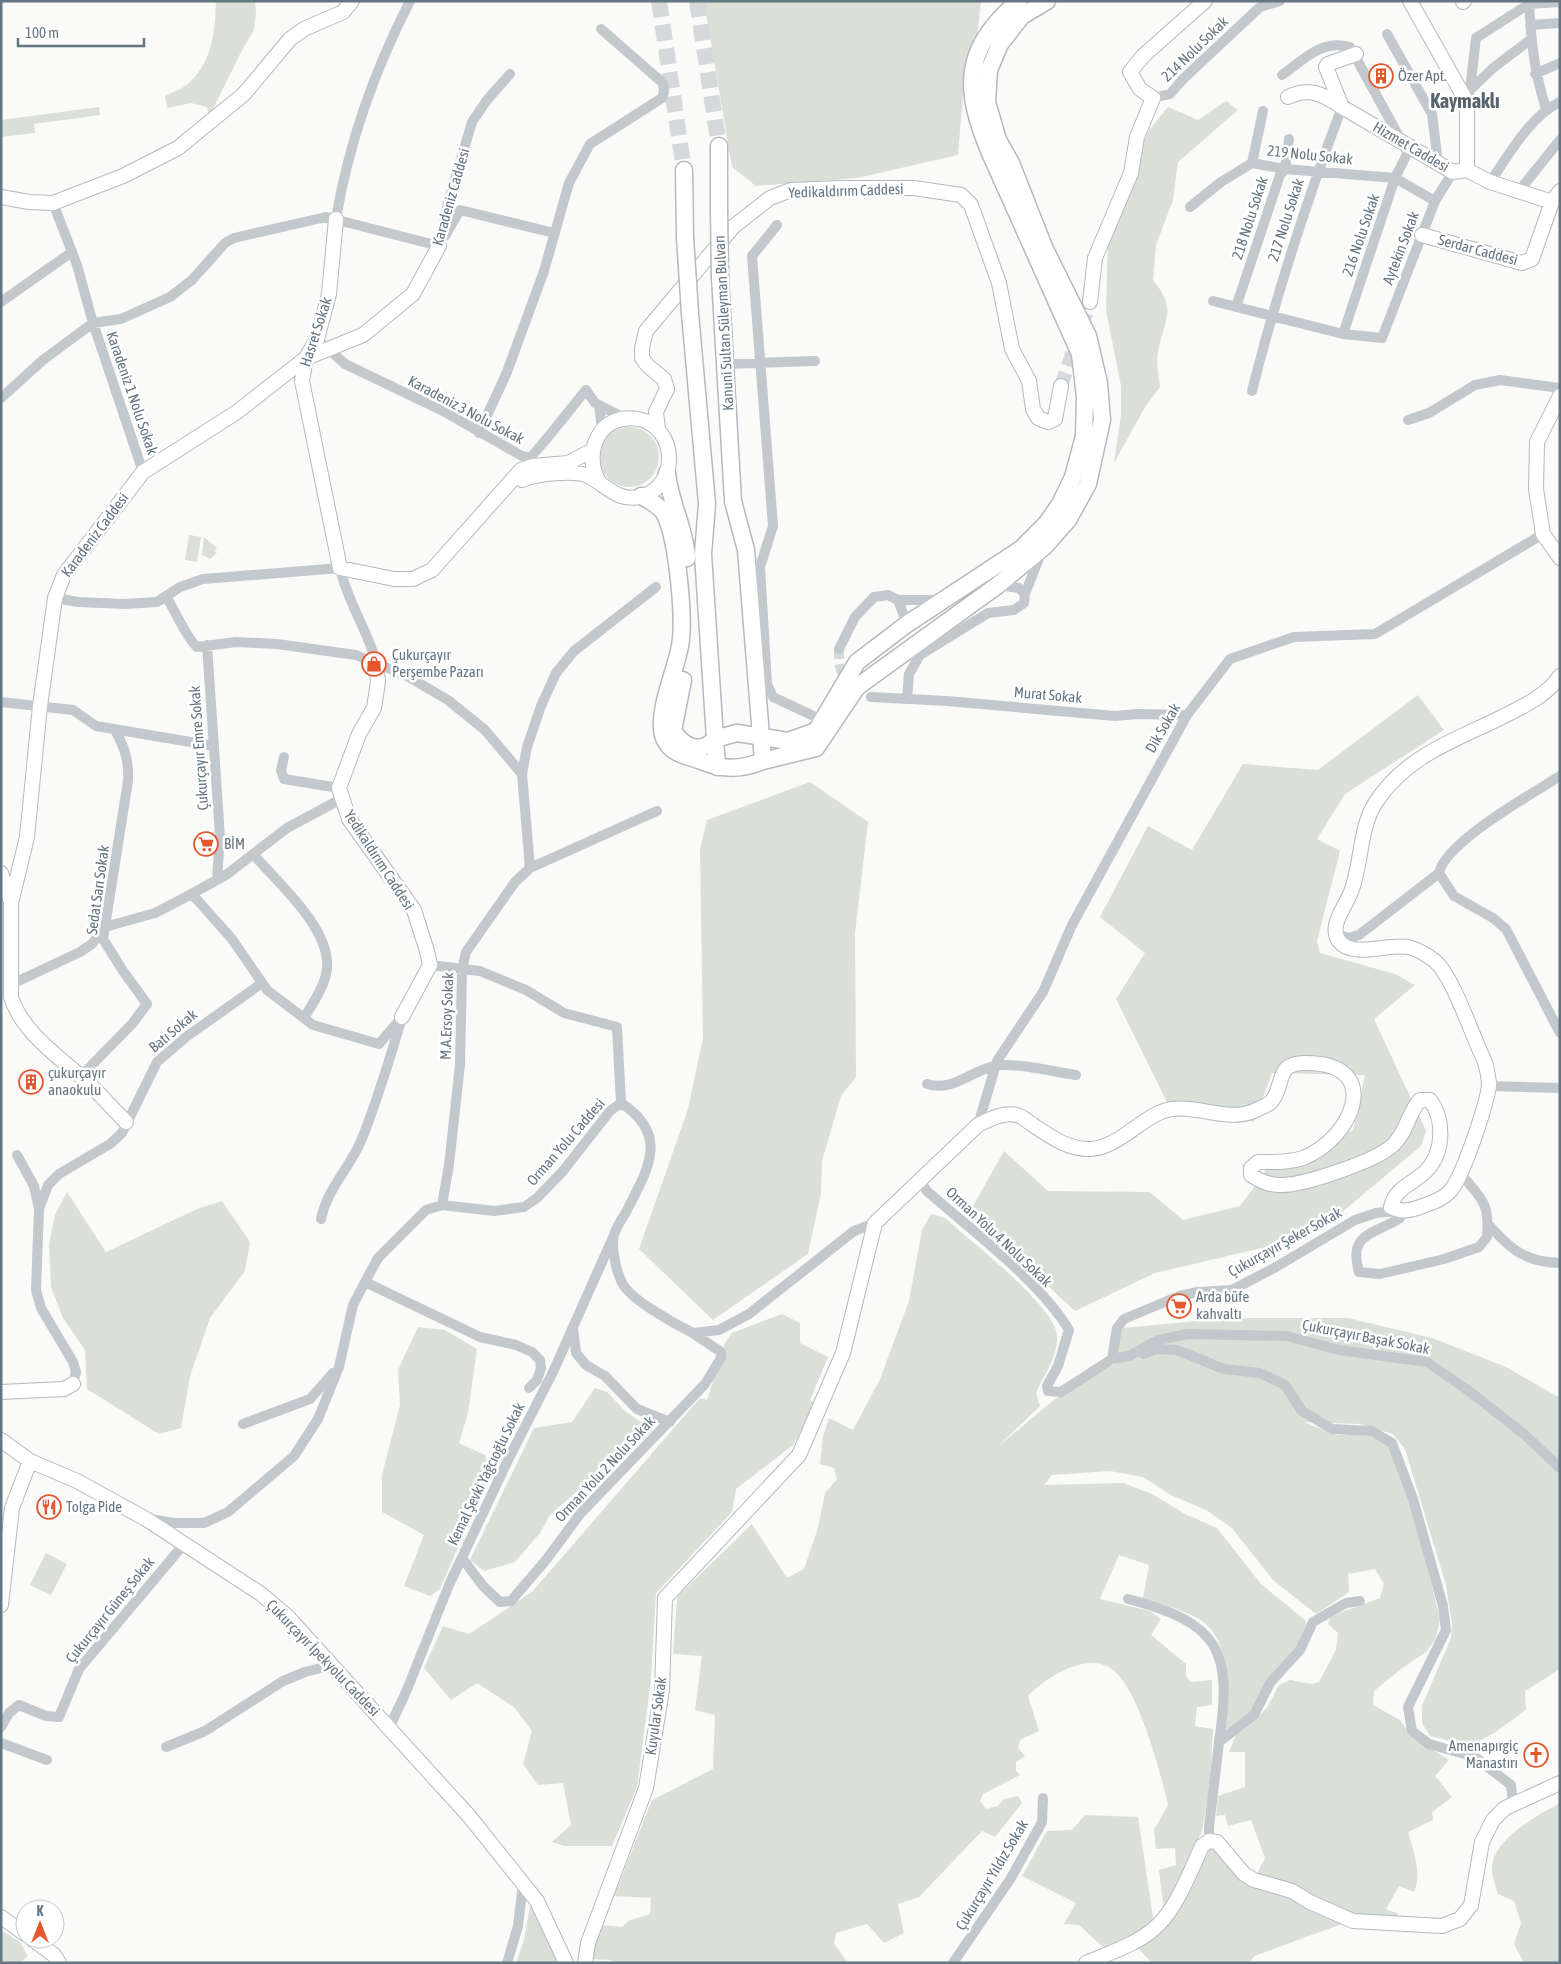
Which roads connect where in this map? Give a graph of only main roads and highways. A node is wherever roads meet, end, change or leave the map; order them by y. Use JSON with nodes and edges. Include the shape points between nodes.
{"nodes":[{"id":1,"x":1019,"y":1,"type":"edge"},
{"id":2,"x":1047,"y":1,"type":"edge"},
{"id":3,"x":719,"y":146,"type":"tunnel mouth"},
{"id":4,"x":684,"y":170,"type":"tunnel mouth"},
{"id":5,"x":667,"y":473,"type":"road end"},
{"id":6,"x":641,"y":496,"type":"road end"},
{"id":7,"x":761,"y":735,"type":"junction"},
{"id":8,"x":714,"y":739,"type":"junction"},
{"id":9,"x":763,"y":761,"type":"junction"},
{"id":10,"x":717,"y":767,"type":"junction"}],
"edges":[{"from":1,"to":7,"type":"main road","via":[[993,26],[975,58],[972,90],[976,120],[1080,354],[1085,397],[1084,436],[1073,478],[1046,524],[1021,549],[907,624],[857,662],[816,731],[788,741]]},
{"from":2,"to":9,"type":"main road","via":[[1022,16],[1000,44],[989,70],[987,102],[998,140],[1011,162],[1044,247],[1088,336],[1099,383],[1102,420],[1088,484],[1068,520],[1042,548],[998,585],[858,687],[816,748]]},
{"from":3,"to":7,"type":"main road","name":"Kanuni Sultan Süleyman Bulvarı","bridge":true,"via":[[720,276],[733,501],[746,550]]},
{"from":4,"to":8,"type":"main road","name":"Kanuni Sultan Süleyman Bulvarı","bridge":true,"via":[[690,312],[707,504],[703,554]]},
{"from":5,"to":8,"type":"main road","via":[[686,545],[691,632],[673,731],[681,743],[697,749],[708,746]]},
{"from":6,"to":10,"type":"main road","via":[[665,514],[676,546],[681,644],[661,721],[664,738],[672,749],[686,757]]},
{"from":7,"to":8,"type":"main road","via":[[737,733]]},
{"from":7,"to":9,"type":"main road","name":"Kanuni Sultan Süleyman Bulvarı"},
{"from":8,"to":10,"type":"main road","name":"Kanuni Sultan Süleyman Bulvarı"},
{"from":9,"to":10,"type":"main road","via":[[734,769]]}]}
